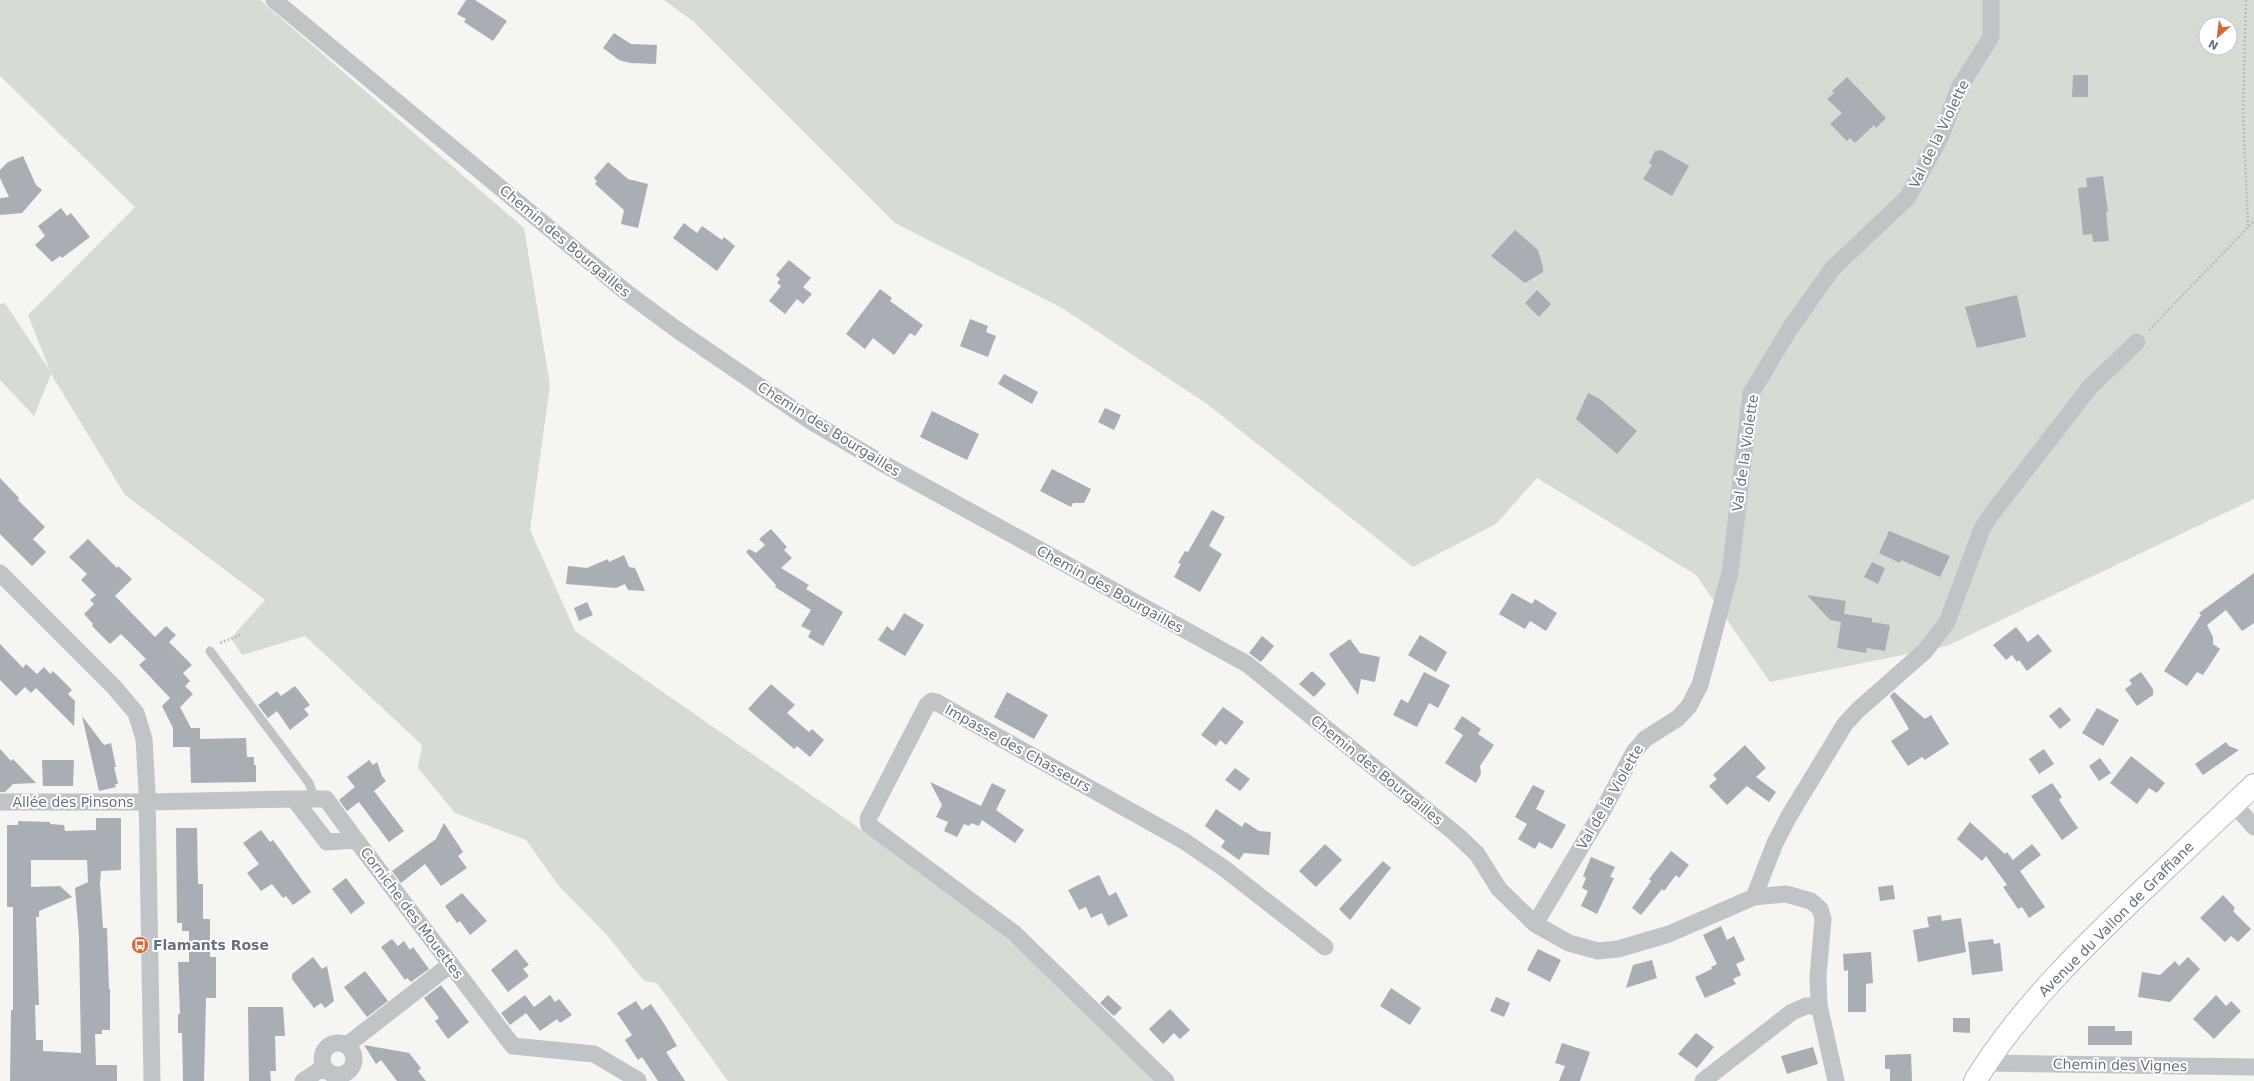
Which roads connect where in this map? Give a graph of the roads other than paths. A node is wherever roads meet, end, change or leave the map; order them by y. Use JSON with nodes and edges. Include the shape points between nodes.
{"nodes":[{"id":1,"x":274,"y":0,"type":"edge"},
{"id":2,"x":1991,"y":0,"type":"edge"},
{"id":3,"x":2138,"y":342,"type":"road end"},
{"id":4,"x":0,"y":573,"type":"edge"},
{"id":5,"x":210,"y":651,"type":"road end"},
{"id":6,"x":2254,"y":786,"type":"edge"},
{"id":7,"x":294,"y":799,"type":"junction"},
{"id":8,"x":315,"y":799,"type":"junction"},
{"id":9,"x":0,"y":802,"type":"edge"},
{"id":10,"x":147,"y":802,"type":"junction"},
{"id":11,"x":2234,"y":804,"type":"junction"},
{"id":12,"x":2254,"y":827,"type":"edge"},
{"id":13,"x":356,"y":840,"type":"junction"},
{"id":14,"x":1754,"y":897,"type":"junction"},
{"id":15,"x":1535,"y":924,"type":"junction"},
{"id":16,"x":1325,"y":947,"type":"dead end"},
{"id":17,"x":451,"y":964,"type":"junction"},
{"id":18,"x":1819,"y":1005,"type":"junction"},
{"id":19,"x":348,"y":1045,"type":"junction"},
{"id":20,"x":324,"y":1067,"type":"junction"},
{"id":21,"x":2254,"y":1067,"type":"edge"},
{"id":22,"x":1980,"y":1072,"type":"edge"},
{"id":23,"x":349,"y":1077,"type":"edge"},
{"id":24,"x":638,"y":1080,"type":"edge"},
{"id":25,"x":152,"y":1081,"type":"edge"},
{"id":26,"x":304,"y":1081,"type":"edge"},
{"id":27,"x":1166,"y":1081,"type":"edge"},
{"id":28,"x":1703,"y":1081,"type":"edge"},
{"id":29,"x":1836,"y":1081,"type":"edge"}],
"edges":[{"from":1,"to":15,"type":"street","name":"Chemin des Bourgailles","via":[[626,292],[730,367],[812,422],[882,463],[1247,664],[1456,834],[1477,854],[1499,889]]},
{"from":2,"to":15,"type":"street","name":"Val de la Violette","via":[[1991,37],[1959,88],[1941,136],[1908,197],[1832,269],[1789,330],[1750,393],[1730,573],[1700,685],[1689,706],[1678,718],[1645,739],[1634,752],[1602,812]]},
{"from":3,"to":14,"type":"street","via":[[2090,387],[1990,516],[1982,529],[1947,622],[1926,651],[1845,724],[1786,822]]},
{"from":4,"to":10,"type":"street","via":[[114,687],[136,713],[144,739]]},
{"from":5,"to":8,"type":"lane","via":[[309,783]]},
{"from":6,"to":11,"type":"street","name":"Avenue du Vallon de Graffiane"},
{"from":7,"to":8,"type":"street"},
{"from":7,"to":10,"type":"street"},
{"from":7,"to":13,"type":"street","name":"Corniche des Mouettes","via":[[327,842]]},
{"from":8,"to":13,"type":"street","via":[[326,799]]},
{"from":9,"to":10,"type":"street","name":"Allée des Pinsons"},
{"from":10,"to":25,"type":"street"},
{"from":11,"to":12,"type":"street"},
{"from":11,"to":22,"type":"street","name":"Avenue du Vallon de Graffiane","via":[[2107,924],[2046,987]]},
{"from":13,"to":17,"type":"street","name":"Corniche des Mouettes"},
{"from":14,"to":15,"type":"street","name":"Chemin des Bourgailles","via":[[1690,926],[1618,950],[1598,951],[1582,948]]},
{"from":14,"to":18,"type":"street","name":"Chemin des Bourgailles","via":[[1786,894],[1797,896],[1811,901],[1820,909],[1824,927],[1818,976]]},
{"from":16,"to":27,"type":"street","name":"Impasse des Chasseurs","via":[[1225,869],[1178,838],[936,702],[928,705],[868,819],[869,825],[1014,933]]},
{"from":17,"to":19,"type":"street"},
{"from":17,"to":24,"type":"street","name":"Corniche des Mouettes","via":[[514,1046],[594,1054]]},
{"from":18,"to":28,"type":"street","via":[[1806,1006],[1792,1012]]},
{"from":18,"to":29,"type":"street","name":"Chemin des Bourgailles"},
{"from":19,"to":20,"type":"street","via":[[336,1043],[326,1048],[322,1055]]},
{"from":19,"to":23,"type":"street","via":[[354,1059]]},
{"from":20,"to":23,"type":"street","via":[[333,1074]]},
{"from":20,"to":26,"type":"street"},
{"from":21,"to":22,"type":"street","name":"Chemin des Vignes"}]}
